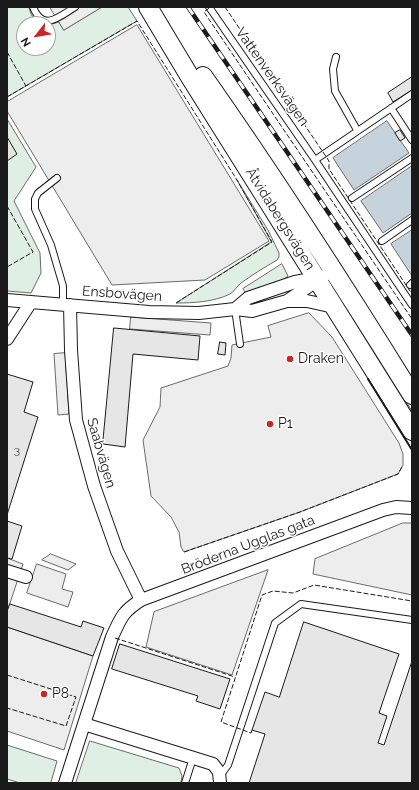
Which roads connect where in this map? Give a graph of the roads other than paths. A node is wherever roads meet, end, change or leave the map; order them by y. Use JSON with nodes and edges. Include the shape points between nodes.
{"nodes":[{"id":1,"x":33,"y":7,"type":"edge"},
{"id":2,"x":75,"y":7,"type":"edge"},
{"id":3,"x":148,"y":7,"type":"edge"},
{"id":4,"x":154,"y":7,"type":"edge"},
{"id":5,"x":209,"y":7,"type":"edge"},
{"id":6,"x":336,"y":57,"type":"dead end"},
{"id":7,"x":412,"y":94,"type":"edge"},
{"id":8,"x":390,"y":108,"type":"junction"},
{"id":9,"x":357,"y":130,"type":"junction"},
{"id":10,"x":412,"y":140,"type":"edge"},
{"id":11,"x":412,"y":158,"type":"edge"},
{"id":12,"x":315,"y":160,"type":"junction"},
{"id":13,"x":58,"y":178,"type":"dead end"},
{"id":14,"x":352,"y":198,"type":"dead end"},
{"id":15,"x":412,"y":220,"type":"edge"},
{"id":16,"x":382,"y":240,"type":"dead end"},
{"id":17,"x":325,"y":276,"type":"junction"},
{"id":18,"x":7,"y":300,"type":"edge"},
{"id":19,"x":287,"y":301,"type":"junction"},
{"id":20,"x":31,"y":302,"type":"junction"},
{"id":21,"x":66,"y":305,"type":"junction"},
{"id":22,"x":412,"y":305,"type":"edge"},
{"id":23,"x":334,"y":307,"type":"junction"},
{"id":24,"x":235,"y":309,"type":"junction"},
{"id":25,"x":7,"y":339,"type":"edge"},
{"id":26,"x":240,"y":344,"type":"dead end"},
{"id":27,"x":412,"y":395,"type":"edge"},
{"id":28,"x":412,"y":431,"type":"edge"},
{"id":29,"x":412,"y":508,"type":"edge"},
{"id":30,"x":7,"y":571,"type":"edge"},
{"id":31,"x":26,"y":577,"type":"dead end"},
{"id":32,"x":140,"y":600,"type":"junction"},
{"id":33,"x":412,"y":620,"type":"edge"},
{"id":34,"x":84,"y":724,"type":"junction"},
{"id":35,"x":193,"y":758,"type":"junction"},
{"id":36,"x":220,"y":780,"type":"edge"},
{"id":37,"x":65,"y":783,"type":"edge"},
{"id":38,"x":185,"y":783,"type":"edge"}],
"edges":[{"from":1,"to":2,"type":"lane","via":[[42,20],[53,20]]},
{"from":3,"to":17,"type":"main road","name":"Åtvidabergsvägen","via":[[190,77]]},
{"from":4,"to":17,"type":"main road","name":"Åtvidabergsvägen","via":[[238,126]]},
{"from":5,"to":12,"type":"lane","name":"Vattenverksvägen"},
{"from":6,"to":9,"type":"lane","via":[[333,69],[335,91]]},
{"from":7,"to":8,"type":"lane"},
{"from":8,"to":9,"type":"lane"},
{"from":8,"to":10,"type":"lane"},
{"from":9,"to":12,"type":"lane"},
{"from":11,"to":14,"type":"lane"},
{"from":12,"to":22,"type":"lane","name":"Vattenverksvägen"},
{"from":13,"to":21,"type":"lane","via":[[38,193],[35,209],[51,245]]},
{"from":15,"to":16,"type":"lane"},
{"from":17,"to":19,"type":"street","name":"Ensbovägen"},
{"from":17,"to":23,"type":"main road","name":"Åtvidabergsvägen"},
{"from":17,"to":24,"type":"street","name":"Ensbovägen","via":[[295,282],[248,298]]},
{"from":17,"to":27,"type":"main road","name":"Åtvidabergsvägen"},
{"from":18,"to":20,"type":"street","name":"Ensbovägen"},
{"from":19,"to":23,"type":"street","name":"Ensbovägen","via":[[307,301]]},
{"from":19,"to":24,"type":"street","name":"Ensbovägen","via":[[252,311]]},
{"from":20,"to":21,"type":"street","name":"Ensbovägen"},
{"from":20,"to":25,"type":"street"},
{"from":21,"to":24,"type":"street","name":"Ensbovägen","via":[[187,313]]},
{"from":21,"to":32,"type":"street","name":"Saabvägen","via":[[76,420],[94,486],[115,544]]},
{"from":23,"to":28,"type":"main road","name":"Åtvidabergsvägen"},
{"from":24,"to":26,"type":"lane"},
{"from":29,"to":32,"type":"street","name":"Bröderna Ugglas gata","via":[[396,507],[383,510]]},
{"from":30,"to":31,"type":"street"},
{"from":32,"to":34,"type":"street","name":"Bröderna Ugglas gata","via":[[123,614],[112,637]]},
{"from":33,"to":36,"type":"lane","via":[[301,604],[276,623],[228,765]]},
{"from":34,"to":35,"type":"street"},
{"from":34,"to":37,"type":"street","name":"Bröderna Ugglas gata"},
{"from":35,"to":36,"type":"street","via":[[213,764],[217,768]]},
{"from":35,"to":38,"type":"lane"}]}
